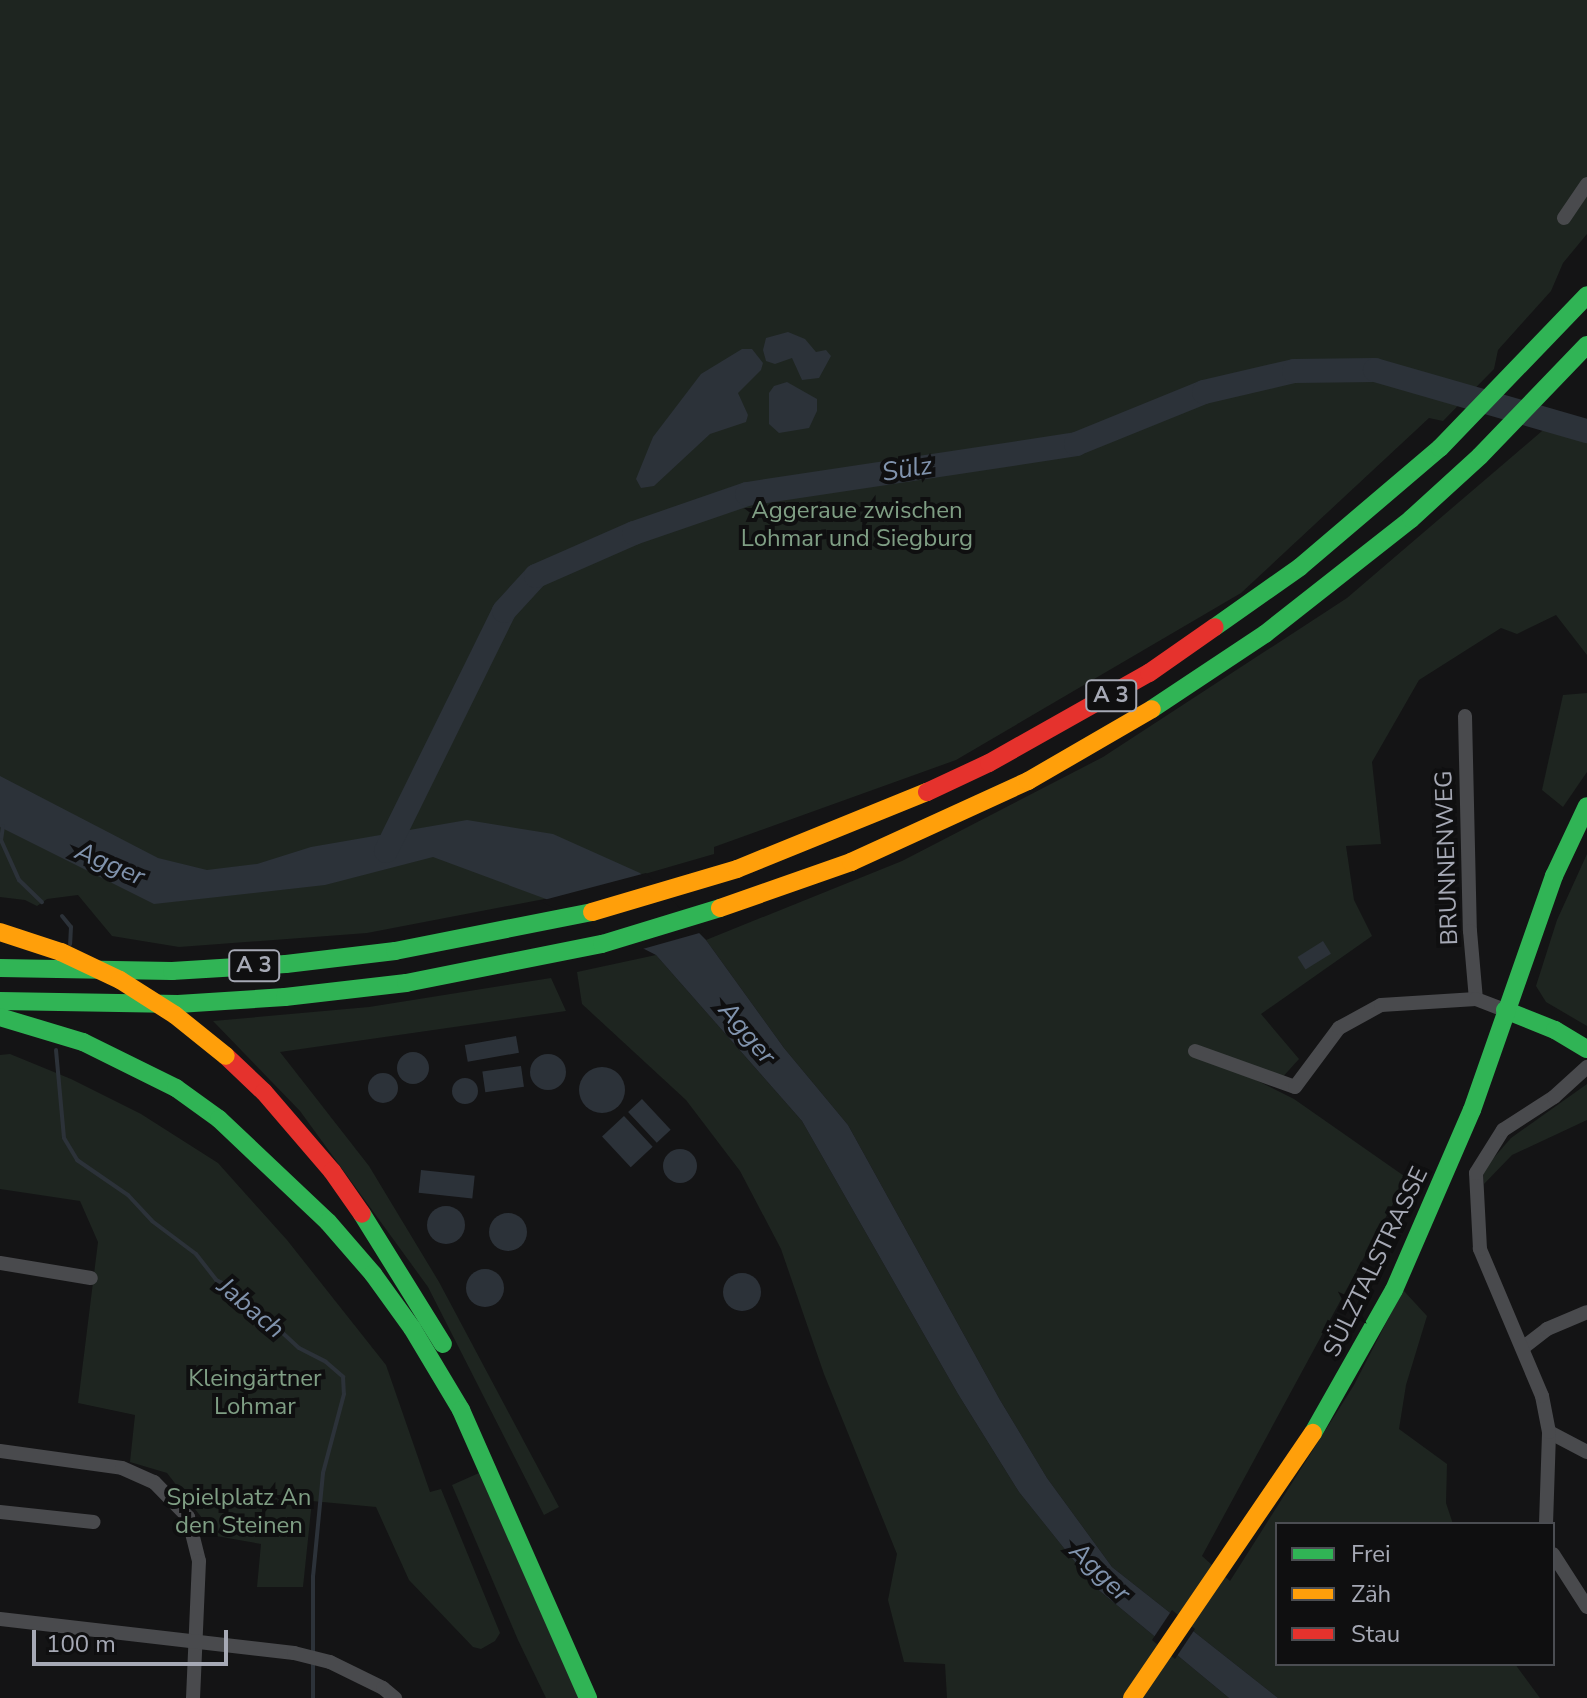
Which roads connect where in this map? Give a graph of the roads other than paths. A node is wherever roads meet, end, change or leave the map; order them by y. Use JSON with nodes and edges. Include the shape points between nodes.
{"nodes":[{"id":1,"x":1587,"y":184,"type":"edge"},
{"id":2,"x":1564,"y":218,"type":"dead end"},
{"id":3,"x":1587,"y":295,"type":"edge"},
{"id":4,"x":1587,"y":345,"type":"edge"},
{"id":5,"x":1465,"y":716,"type":"dead end"},
{"id":6,"x":1587,"y":806,"type":"edge"},
{"id":7,"x":0,"y":932,"type":"edge"},
{"id":8,"x":0,"y":968,"type":"edge"},
{"id":9,"x":1476,"y":999,"type":"junction"},
{"id":10,"x":0,"y":1001,"type":"edge"},
{"id":11,"x":1505,"y":1010,"type":"junction"},
{"id":12,"x":0,"y":1017,"type":"edge"},
{"id":13,"x":1587,"y":1049,"type":"edge"},
{"id":14,"x":1195,"y":1051,"type":"dead end"},
{"id":15,"x":1587,"y":1067,"type":"edge"},
{"id":16,"x":0,"y":1263,"type":"edge"},
{"id":17,"x":91,"y":1278,"type":"dead end"},
{"id":18,"x":1587,"y":1312,"type":"edge"},
{"id":19,"x":1524,"y":1347,"type":"junction"},
{"id":20,"x":1549,"y":1432,"type":"junction"},
{"id":21,"x":485,"y":1443,"type":"junction"},
{"id":22,"x":0,"y":1451,"type":"edge"},
{"id":23,"x":1587,"y":1452,"type":"edge"},
{"id":24,"x":500,"y":1475,"type":"junction"},
{"id":25,"x":0,"y":1512,"type":"edge"},
{"id":26,"x":93,"y":1522,"type":"dead end"},
{"id":27,"x":1546,"y":1522,"type":"edge"},
{"id":28,"x":1555,"y":1557,"type":"edge"},
{"id":29,"x":1587,"y":1607,"type":"edge"},
{"id":30,"x":0,"y":1619,"type":"edge"},
{"id":31,"x":194,"y":1644,"type":"junction"},
{"id":32,"x":193,"y":1698,"type":"edge"},
{"id":33,"x":395,"y":1698,"type":"edge"},
{"id":34,"x":588,"y":1698,"type":"edge"},
{"id":35,"x":603,"y":1698,"type":"edge"},
{"id":36,"x":1132,"y":1698,"type":"edge"}],
"edges":[{"from":1,"to":2,"type":"street"},
{"from":3,"to":8,"type":"main road","number":"A 3","via":[[1440,448],[1300,567],[1149,673],[975,770],[820,839],[581,915],[395,951],[172,971]]},
{"from":4,"to":10,"type":"main road","number":"A 3","via":[[1480,456],[1328,588],[1189,687],[1109,736],[944,822],[763,895],[617,939],[406,983],[178,1004]]},
{"from":5,"to":9,"type":"street","name":"BRUNNENWEG","via":[[1472,737],[1470,931]]},
{"from":6,"to":11,"type":"main road","name":"SÜLZTALSTRASSE","via":[[1554,876]]},
{"from":7,"to":21,"type":"main road","bridge":true,"via":[[61,952],[120,980],[175,1015],[226,1056],[299,1131],[363,1213],[437,1333]]},
{"from":9,"to":11,"type":"street"},
{"from":9,"to":14,"type":"street","via":[[1381,1005],[1339,1028],[1295,1087]]},
{"from":11,"to":13,"type":"main road"},
{"from":11,"to":36,"type":"main road","name":"SÜLZTALSTRASSE","via":[[1472,1110],[1394,1290],[1327,1413]]},
{"from":12,"to":21,"type":"main road","via":[[83,1042],[155,1076],[219,1119],[328,1222],[373,1274]]},
{"from":15,"to":19,"type":"street","via":[[1554,1097],[1503,1130],[1476,1173],[1480,1249]]},
{"from":16,"to":17,"type":"street"},
{"from":18,"to":19,"type":"street","via":[[1547,1329]]},
{"from":19,"to":20,"type":"street"},
{"from":20,"to":23,"type":"street"},
{"from":20,"to":27,"type":"street"},
{"from":21,"to":24,"type":"main road"},
{"from":22,"to":31,"type":"street","via":[[122,1468],[154,1482],[188,1517],[199,1561]]},
{"from":24,"to":34,"type":"main road"},
{"from":24,"to":35,"type":"main road"},
{"from":25,"to":26,"type":"street"},
{"from":28,"to":29,"type":"street"},
{"from":30,"to":31,"type":"street"},
{"from":31,"to":32,"type":"street"},
{"from":31,"to":33,"type":"street","via":[[322,1660]]}]}
